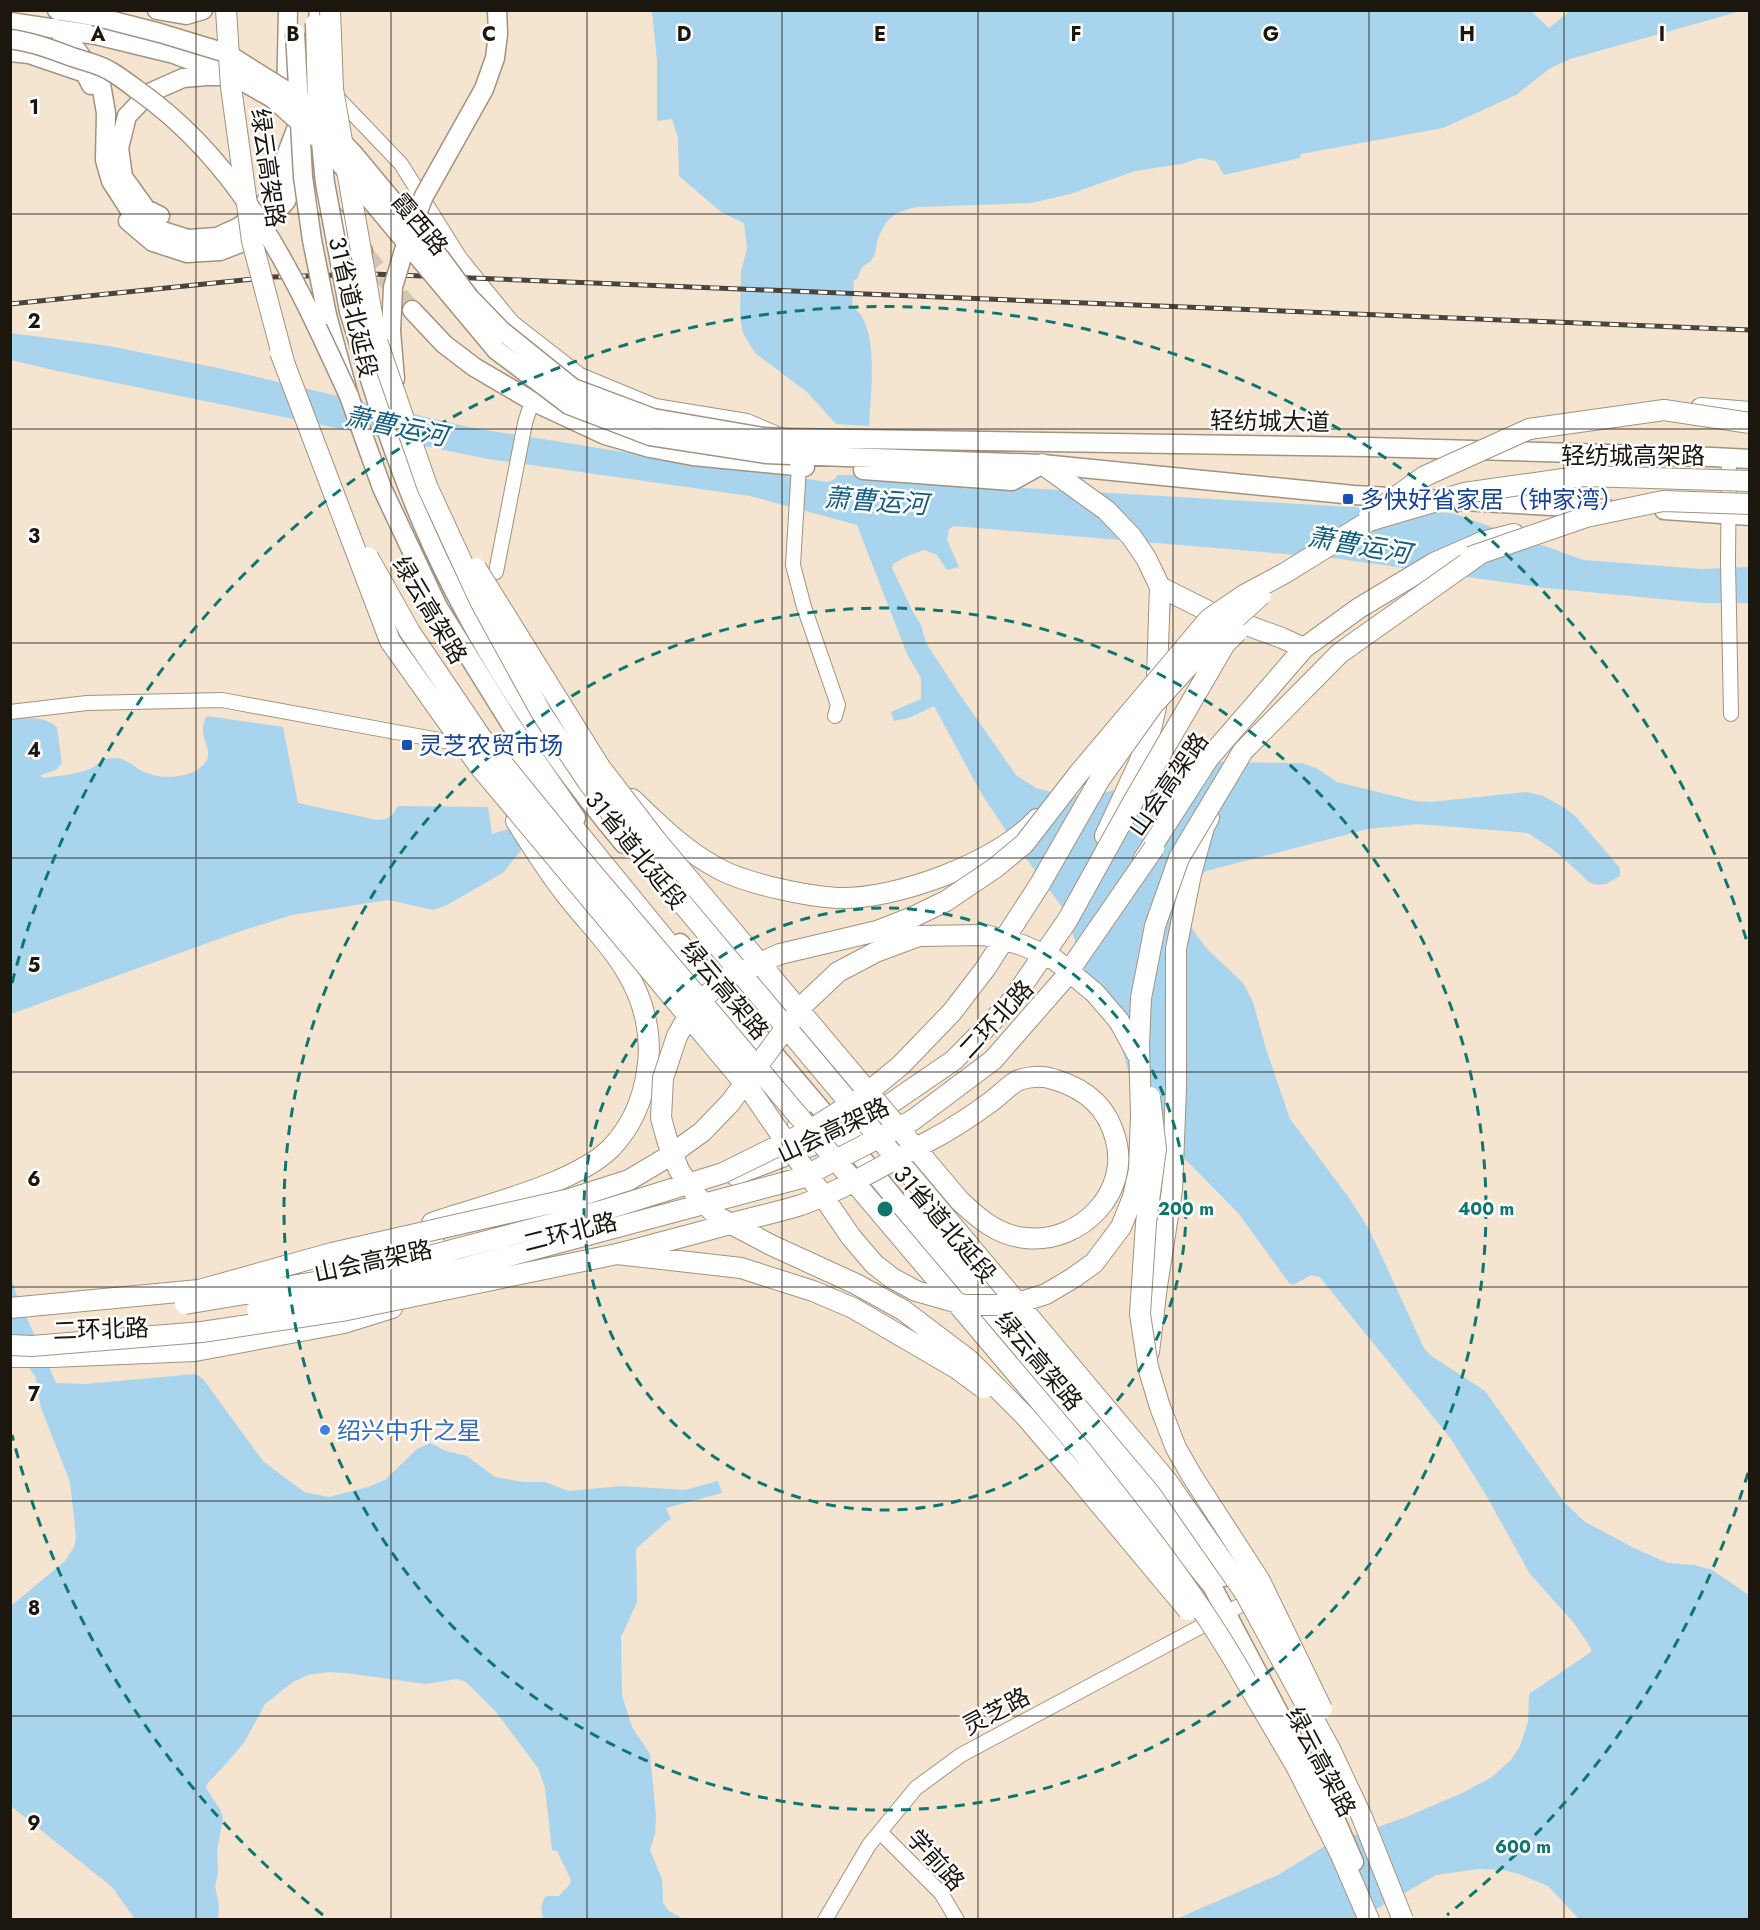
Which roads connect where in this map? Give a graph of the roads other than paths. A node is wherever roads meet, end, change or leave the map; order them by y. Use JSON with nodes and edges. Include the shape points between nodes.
{"nodes":[{"id":1,"x":157,"y":10,"type":"edge"},
{"id":2,"x":203,"y":10,"type":"edge"},
{"id":3,"x":226,"y":10,"type":"edge"},
{"id":4,"x":288,"y":10,"type":"edge"},
{"id":5,"x":296,"y":10,"type":"edge"},
{"id":6,"x":497,"y":10,"type":"edge"},
{"id":7,"x":323,"y":13,"type":"edge"},
{"id":8,"x":56,"y":19,"type":"edge"},
{"id":9,"x":10,"y":22,"type":"edge"},
{"id":10,"x":10,"y":39,"type":"edge"},
{"id":11,"x":10,"y":52,"type":"edge"},
{"id":12,"x":233,"y":76,"type":"junction"},
{"id":13,"x":328,"y":88,"type":"junction"},
{"id":14,"x":297,"y":172,"type":"junction"},
{"id":15,"x":365,"y":254,"type":"tunnel mouth"},
{"id":16,"x":441,"y":259,"type":"junction"},
{"id":17,"x":412,"y":309,"type":"tunnel mouth"},
{"id":18,"x":280,"y":352,"type":"junction"},
{"id":19,"x":349,"y":396,"type":"junction"},
{"id":20,"x":532,"y":401,"type":"junction"},
{"id":21,"x":1749,"y":412,"type":"edge"},
{"id":22,"x":1749,"y":423,"type":"edge"},
{"id":23,"x":1464,"y":450,"type":"junction"},
{"id":24,"x":827,"y":454,"type":"junction"},
{"id":25,"x":1729,"y":458,"type":"junction"},
{"id":26,"x":795,"y":459,"type":"junction"},
{"id":27,"x":1749,"y":459,"type":"edge"},
{"id":28,"x":1042,"y":464,"type":"junction"},
{"id":29,"x":1749,"y":481,"type":"edge"},
{"id":30,"x":427,"y":486,"type":"junction"},
{"id":31,"x":1749,"y":504,"type":"edge"},
{"id":32,"x":1603,"y":509,"type":"junction"},
{"id":33,"x":1728,"y":515,"type":"junction"},
{"id":34,"x":1749,"y":516,"type":"edge"},
{"id":35,"x":1481,"y":548,"type":"junction"},
{"id":36,"x":1448,"y":565,"type":"joint"},
{"id":37,"x":496,"y":572,"type":"dead end"},
{"id":38,"x":1285,"y":573,"type":"junction"},
{"id":39,"x":1157,"y":581,"type":"junction"},
{"id":40,"x":1304,"y":648,"type":"junction"},
{"id":41,"x":506,"y":682,"type":"junction"},
{"id":42,"x":10,"y":712,"type":"edge"},
{"id":43,"x":1731,"y":714,"type":"dead end"},
{"id":44,"x":835,"y":716,"type":"dead end"},
{"id":45,"x":1243,"y":752,"type":"junction"},
{"id":46,"x":513,"y":753,"type":"joint"},
{"id":47,"x":479,"y":766,"type":"junction"},
{"id":48,"x":600,"y":767,"type":"junction"},
{"id":49,"x":1079,"y":773,"type":"junction"},
{"id":50,"x":1067,"y":921,"type":"junction"},
{"id":51,"x":1089,"y":944,"type":"junction"},
{"id":52,"x":784,"y":1067,"type":"junction"},
{"id":53,"x":801,"y":1106,"type":"junction"},
{"id":54,"x":850,"y":1130,"type":"junction"},
{"id":55,"x":882,"y":1155,"type":"junction"},
{"id":56,"x":782,"y":1158,"type":"junction"},
{"id":57,"x":866,"y":1167,"type":"junction"},
{"id":58,"x":367,"y":1245,"type":"junction"},
{"id":59,"x":617,"y":1254,"type":"junction"},
{"id":60,"x":14,"y":1305,"type":"edge"},
{"id":61,"x":10,"y":1340,"type":"edge"},
{"id":62,"x":10,"y":1345,"type":"edge"},
{"id":63,"x":10,"y":1357,"type":"edge"},
{"id":64,"x":1148,"y":1367,"type":"junction"},
{"id":65,"x":1091,"y":1493,"type":"junction"},
{"id":66,"x":1235,"y":1608,"type":"junction"},
{"id":67,"x":1246,"y":1681,"type":"junction"},
{"id":68,"x":1365,"y":1815,"type":"junction"},
{"id":69,"x":880,"y":1832,"type":"junction"},
{"id":70,"x":1408,"y":1919,"type":"edge"},
{"id":71,"x":825,"y":1920,"type":"edge"},
{"id":72,"x":957,"y":1920,"type":"edge"},
{"id":73,"x":1369,"y":1920,"type":"edge"},
{"id":74,"x":1379,"y":1920,"type":"edge"}],
"edges":[{"from":1,"to":2,"type":"main road","via":[[186,15]]},
{"from":3,"to":18,"type":"highway","name":"绿云高架路","bridge":true,"via":[[231,87],[252,241]]},
{"from":4,"to":12,"type":"main road","via":[[285,126],[270,175],[257,198],[239,215],[215,226],[182,228],[146,209],[123,177],[119,148],[126,116],[148,93],[183,78]]},
{"from":5,"to":19,"type":"main road","name":"31省道北延段","bridge":true,"via":[[303,177],[327,315]]},
{"from":6,"to":41,"type":"main road","bridge":true,"via":[[495,58],[484,89],[424,196],[408,237],[393,287],[391,331],[394,377],[428,483]]},
{"from":7,"to":8,"type":"main road","via":[[308,99],[273,190],[261,210],[239,227],[217,237],[188,239],[160,230],[129,209],[111,181],[105,160],[106,113],[101,84]]},
{"from":7,"to":13,"type":"street"},
{"from":7,"to":16,"type":"main road","bridge":true,"via":[[324,70],[337,109],[362,153],[410,206]]},
{"from":7,"to":30,"type":"highway","name":"绿云高架路","bridge":true,"via":[[376,338]]},
{"from":7,"to":41,"type":"main road","bridge":true,"via":[[316,101],[325,183],[349,311],[408,489],[450,584]]},
{"from":8,"to":9,"type":"main road","name":"霞西路"},
{"from":8,"to":12,"type":"main road","name":"霞西路"},
{"from":8,"to":16,"type":"main road","name":"霞西路","bridge":true,"via":[[94,16],[226,53],[301,100],[352,152]]},
{"from":10,"to":19,"type":"main road","bridge":true,"via":[[30,41],[109,70],[164,108],[198,140],[239,190],[277,247]]},
{"from":11,"to":14,"type":"main road","via":[[29,54],[85,74],[93,87],[98,114],[104,184],[119,213],[153,242],[187,252],[220,251],[246,241],[286,201]]},
{"from":12,"to":26,"type":"main road","name":"霞西路","bridge":true,"via":[[272,98],[323,143],[496,350],[569,405],[650,436]]},
{"from":13,"to":14,"type":"main road"},
{"from":13,"to":26,"type":"street","via":[[402,164],[460,258],[512,322],[580,375],[655,406],[747,421]]},
{"from":14,"to":15,"type":"main road"},
{"from":16,"to":26,"type":"main road","name":"霞西路","bridge":true,"via":[[469,297],[502,331],[573,388],[653,418],[763,437]]},
{"from":17,"to":20,"type":"main road","via":[[444,345]]},
{"from":18,"to":47,"type":"highway","bridge":true,"via":[[390,642]]},
{"from":18,"to":67,"type":"highway","name":"绿云高架路","bridge":true,"via":[[343,512],[410,632],[481,736],[1082,1451],[1162,1551]]},
{"from":19,"to":52,"type":"main road","name":"31省道北延段","via":[[382,488],[438,607],[510,723],[590,837]]},
{"from":20,"to":26,"type":"main road","via":[[605,435],[650,448],[693,456]]},
{"from":20,"to":37,"type":"street"},
{"from":21,"to":23,"type":"highway","via":[[1686,406],[1572,414],[1509,430]]},
{"from":22,"to":50,"type":"highway","bridge":true,"via":[[1664,410],[1529,429],[1425,476],[1314,554],[1225,644]]},
{"from":23,"to":24,"type":"main road","name":"轻纺城大道","via":[[878,440]]},
{"from":23,"to":25,"type":"main road","name":"轻纺城大道"},
{"from":24,"to":26,"type":"main road"},
{"from":24,"to":28,"type":"main road","via":[[1012,481]]},
{"from":25,"to":27,"type":"main road","name":"轻纺城大道"},
{"from":25,"to":33,"type":"street"},
{"from":26,"to":44,"type":"street","via":[[793,565],[838,705]]},
{"from":28,"to":32,"type":"main road","via":[[1354,495]]},
{"from":28,"to":39,"type":"highway","via":[[1106,510],[1131,536]]},
{"from":29,"to":38,"type":"highway","name":"轻纺城高架路","bridge":true,"via":[[1584,476],[1464,493],[1369,521]]},
{"from":30,"to":48,"type":"highway","bridge":true},
{"from":30,"to":68,"type":"highway","name":"绿云高架路","bridge":true,"via":[[480,601],[542,714],[588,782],[670,889],[1167,1481],[1245,1593]]},
{"from":31,"to":35,"type":"highway","name":"轻纺城高架路","bridge":true,"via":[[1663,501],[1586,517]]},
{"from":32,"to":33,"type":"main road"},
{"from":32,"to":35,"type":"highway"},
{"from":33,"to":34,"type":"main road"},
{"from":33,"to":43,"type":"street"},
{"from":35,"to":36,"type":"highway","name":"轻纺城高架路","bridge":true},
{"from":35,"to":40,"type":"highway","via":[[1434,563],[1359,608]]},
{"from":35,"to":45,"type":"highway","bridge":true,"via":[[1340,653]]},
{"from":36,"to":51,"type":"highway","name":"山会高架路","bridge":true,"via":[[1329,639],[1259,708],[1219,753]]},
{"from":38,"to":49,"type":"highway","bridge":true,"via":[[1209,618]]},
{"from":38,"to":60,"type":"highway","name":"山会高架路","bridge":true,"via":[[1215,637],[1153,705],[1100,779],[986,969],[952,1012],[901,1065],[862,1097],[810,1130],[723,1173],[601,1211],[357,1275],[198,1303],[33,1315]]},
{"from":39,"to":40,"type":"highway","via":[[1208,611]]},
{"from":39,"to":50,"type":"highway","bridge":true,"via":[[1156,707],[1150,733]]},
{"from":40,"to":51,"type":"highway","bridge":true,"via":[[1208,759]]},
{"from":41,"to":54,"type":"main road","via":[[607,824]]},
{"from":42,"to":46,"type":"street","via":[[87,703],[222,700]]},
{"from":45,"to":47,"type":"highway","bridge":true,"via":[[1179,858],[1155,926],[1141,998],[1139,1170],[1121,1227],[1094,1263],[1073,1278],[1046,1294],[996,1305],[965,1305],[915,1291],[874,1264],[845,1229],[751,1091]]},
{"from":45,"to":64,"type":"highway","via":[[1204,828],[1176,949],[1172,1190]]},
{"from":46,"to":53,"type":"highway"},
{"from":47,"to":58,"type":"highway","bridge":true,"via":[[565,895],[616,954],[631,979],[649,1036],[645,1088],[623,1132],[588,1165],[522,1194]]},
{"from":48,"to":49,"type":"highway","bridge":true,"via":[[676,842],[722,871],[770,887],[837,898],[880,894],[940,879],[985,857],[1028,829]]},
{"from":48,"to":59,"type":"highway","bridge":true,"via":[[762,967],[915,1147],[922,1156],[930,1165],[937,1174],[960,1201],[985,1224],[1025,1238],[1046,1238],[1081,1225],[1107,1198],[1116,1179],[1118,1161],[1116,1138],[1106,1115],[1090,1096],[1070,1084],[1044,1076],[1018,1080],[942,1134],[933,1139],[923,1144],[913,1149],[903,1154],[866,1176],[802,1204]]},
{"from":49,"to":65,"type":"highway","bridge":true,"via":[[1024,844],[946,901],[877,930],[780,954],[728,977],[694,1006],[677,1036],[663,1078],[662,1118],[680,1170],[696,1195],[718,1217],[903,1310],[969,1360],[1025,1416]]},
{"from":50,"to":54,"type":"highway","bridge":true,"via":[[1010,1003],[954,1060]]},
{"from":51,"to":55,"type":"highway","name":"二环北路","bridge":true,"via":[[1002,1057]]},
{"from":51,"to":61,"type":"highway","name":"山会高架路","bridge":true,"via":[[993,1060],[913,1120],[801,1178],[533,1250],[349,1294],[198,1320]]},
{"from":52,"to":53,"type":"highway"},
{"from":52,"to":54,"type":"main road","name":"31省道北延段"},
{"from":53,"to":56,"type":"highway","via":[[798,1130]]},
{"from":54,"to":55,"type":"main road"},
{"from":54,"to":56,"type":"highway"},
{"from":54,"to":57,"type":"main road","name":"31省道北延段"},
{"from":55,"to":57,"type":"highway","name":"二环北路"},
{"from":55,"to":66,"type":"main road","via":[[1224,1577]]},
{"from":56,"to":60,"type":"highway","via":[[700,1187],[610,1211],[366,1260],[198,1290]]},
{"from":57,"to":63,"type":"highway","name":"二环北路","via":[[797,1204],[506,1275],[344,1323],[195,1351]]},
{"from":57,"to":66,"type":"main road","name":"31省道北延段","via":[[1212,1586]]},
{"from":58,"to":60,"type":"highway","bridge":true,"via":[[199,1290]]},
{"from":58,"to":64,"type":"highway","bridge":true,"via":[[570,1199],[629,1179],[702,1132],[730,1103],[802,1005],[838,972],[919,936],[985,935],[1053,959],[1077,977],[1119,1021],[1145,1073],[1156,1149],[1140,1314]]},
{"from":59,"to":62,"type":"highway","bridge":true,"via":[[347,1310],[224,1328],[32,1347]]},
{"from":59,"to":65,"type":"highway","bridge":true,"via":[[741,1268],[813,1290],[853,1308],[956,1368],[1016,1413]]},
{"from":64,"to":68,"type":"highway","bridge":true,"via":[[1176,1448],[1260,1581],[1338,1740]]},
{"from":65,"to":67,"type":"highway","bridge":true},
{"from":66,"to":68,"type":"main road","via":[[1289,1669]]},
{"from":66,"to":69,"type":"street","name":"灵芝路","via":[[961,1755],[916,1788]]},
{"from":66,"to":74,"type":"main road","name":"31省道北延段"},
{"from":67,"to":73,"type":"highway","name":"绿云高架路","via":[[1301,1776]]},
{"from":68,"to":70,"type":"highway","name":"绿云高架路","bridge":true},
{"from":69,"to":71,"type":"street","name":"灵芝路"},
{"from":69,"to":72,"type":"street","name":"学前路","via":[[941,1893]]}]}
